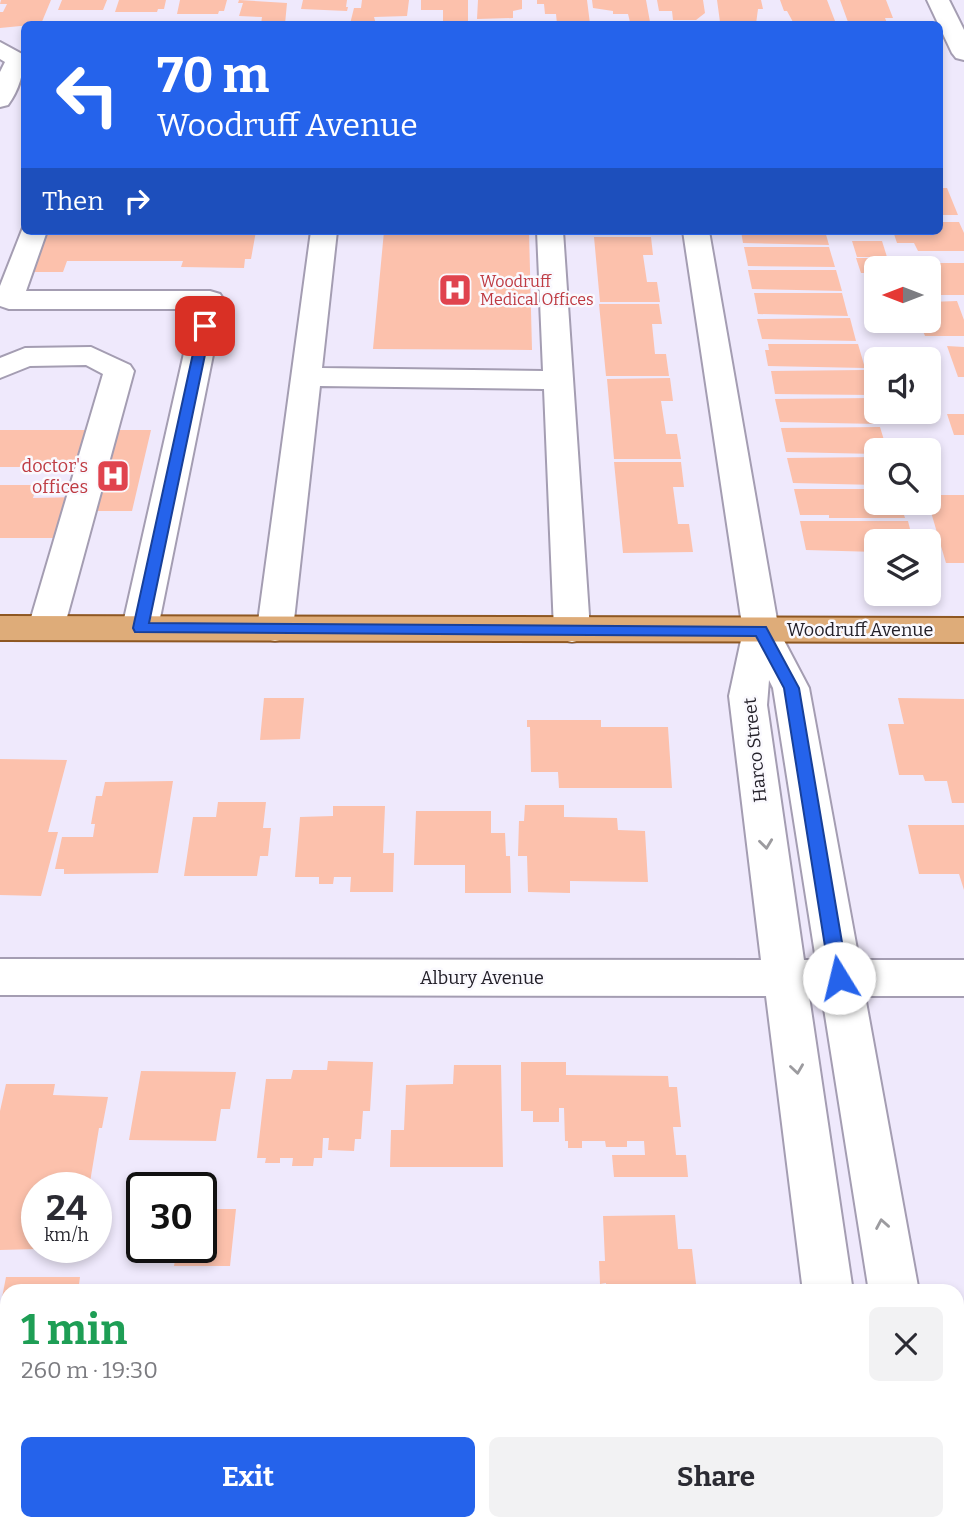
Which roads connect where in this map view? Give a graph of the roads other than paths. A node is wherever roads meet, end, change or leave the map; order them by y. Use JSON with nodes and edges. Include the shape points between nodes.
{"nodes":[{"id":1,"x":939,"y":0,"type":"edge"},
{"id":2,"x":0,"y":50,"type":"edge"},
{"id":3,"x":964,"y":53,"type":"edge"},
{"id":4,"x":0,"y":100,"type":"edge"},
{"id":5,"x":33,"y":235,"type":"edge"},
{"id":6,"x":323,"y":235,"type":"edge"},
{"id":7,"x":550,"y":235,"type":"edge"},
{"id":8,"x":696,"y":235,"type":"edge"},
{"id":9,"x":0,"y":369,"type":"edge"},
{"id":10,"x":305,"y":377,"type":"junction"},
{"id":11,"x":558,"y":380,"type":"junction"},
{"id":12,"x":0,"y":628,"type":"edge"},
{"id":13,"x":46,"y":628,"type":"junction"},
{"id":14,"x":140,"y":628,"type":"junction"},
{"id":15,"x":275,"y":629,"type":"junction"},
{"id":16,"x":572,"y":630,"type":"junction"},
{"id":17,"x":964,"y":630,"type":"edge"},
{"id":18,"x":761,"y":631,"type":"junction"},
{"id":19,"x":0,"y":977,"type":"edge"},
{"id":20,"x":784,"y":978,"type":"junction"},
{"id":21,"x":839,"y":978,"type":"junction"},
{"id":22,"x":964,"y":978,"type":"edge"},
{"id":23,"x":827,"y":1284,"type":"edge"},
{"id":24,"x":893,"y":1284,"type":"edge"}],
"edges":[{"from":1,"to":3,"type":"street"},
{"from":2,"to":4,"type":"street","via":[[17,60]]},
{"from":5,"to":14,"type":"street","via":[[9,300],[210,300]]},
{"from":6,"to":10,"type":"street"},
{"from":7,"to":11,"type":"street"},
{"from":8,"to":18,"type":"street"},
{"from":9,"to":13,"type":"street","via":[[25,357],[91,356],[119,371]]},
{"from":10,"to":11,"type":"street"},
{"from":10,"to":15,"type":"street"},
{"from":11,"to":16,"type":"street"},
{"from":12,"to":13,"type":"main road","name":"Woodruff Avenue"},
{"from":13,"to":14,"type":"main road","name":"Woodruff Avenue"},
{"from":14,"to":15,"type":"main road","name":"Woodruff Avenue"},
{"from":15,"to":16,"type":"main road","name":"Woodruff Avenue"},
{"from":16,"to":18,"type":"main road","name":"Woodruff Avenue"},
{"from":17,"to":18,"type":"main road","name":"Woodruff Avenue"},
{"from":18,"to":20,"type":"street","name":"Harco Street","one_way":true,"via":[[747,696]]},
{"from":18,"to":21,"type":"street","via":[[791,688]]},
{"from":19,"to":20,"type":"street","name":"Albury Avenue"},
{"from":20,"to":21,"type":"street","name":"Albury Avenue"},
{"from":20,"to":23,"type":"street","name":"Harco Street","one_way":true},
{"from":21,"to":22,"type":"street","name":"Albury Avenue"},
{"from":24,"to":21,"type":"street","one_way":true}]}
